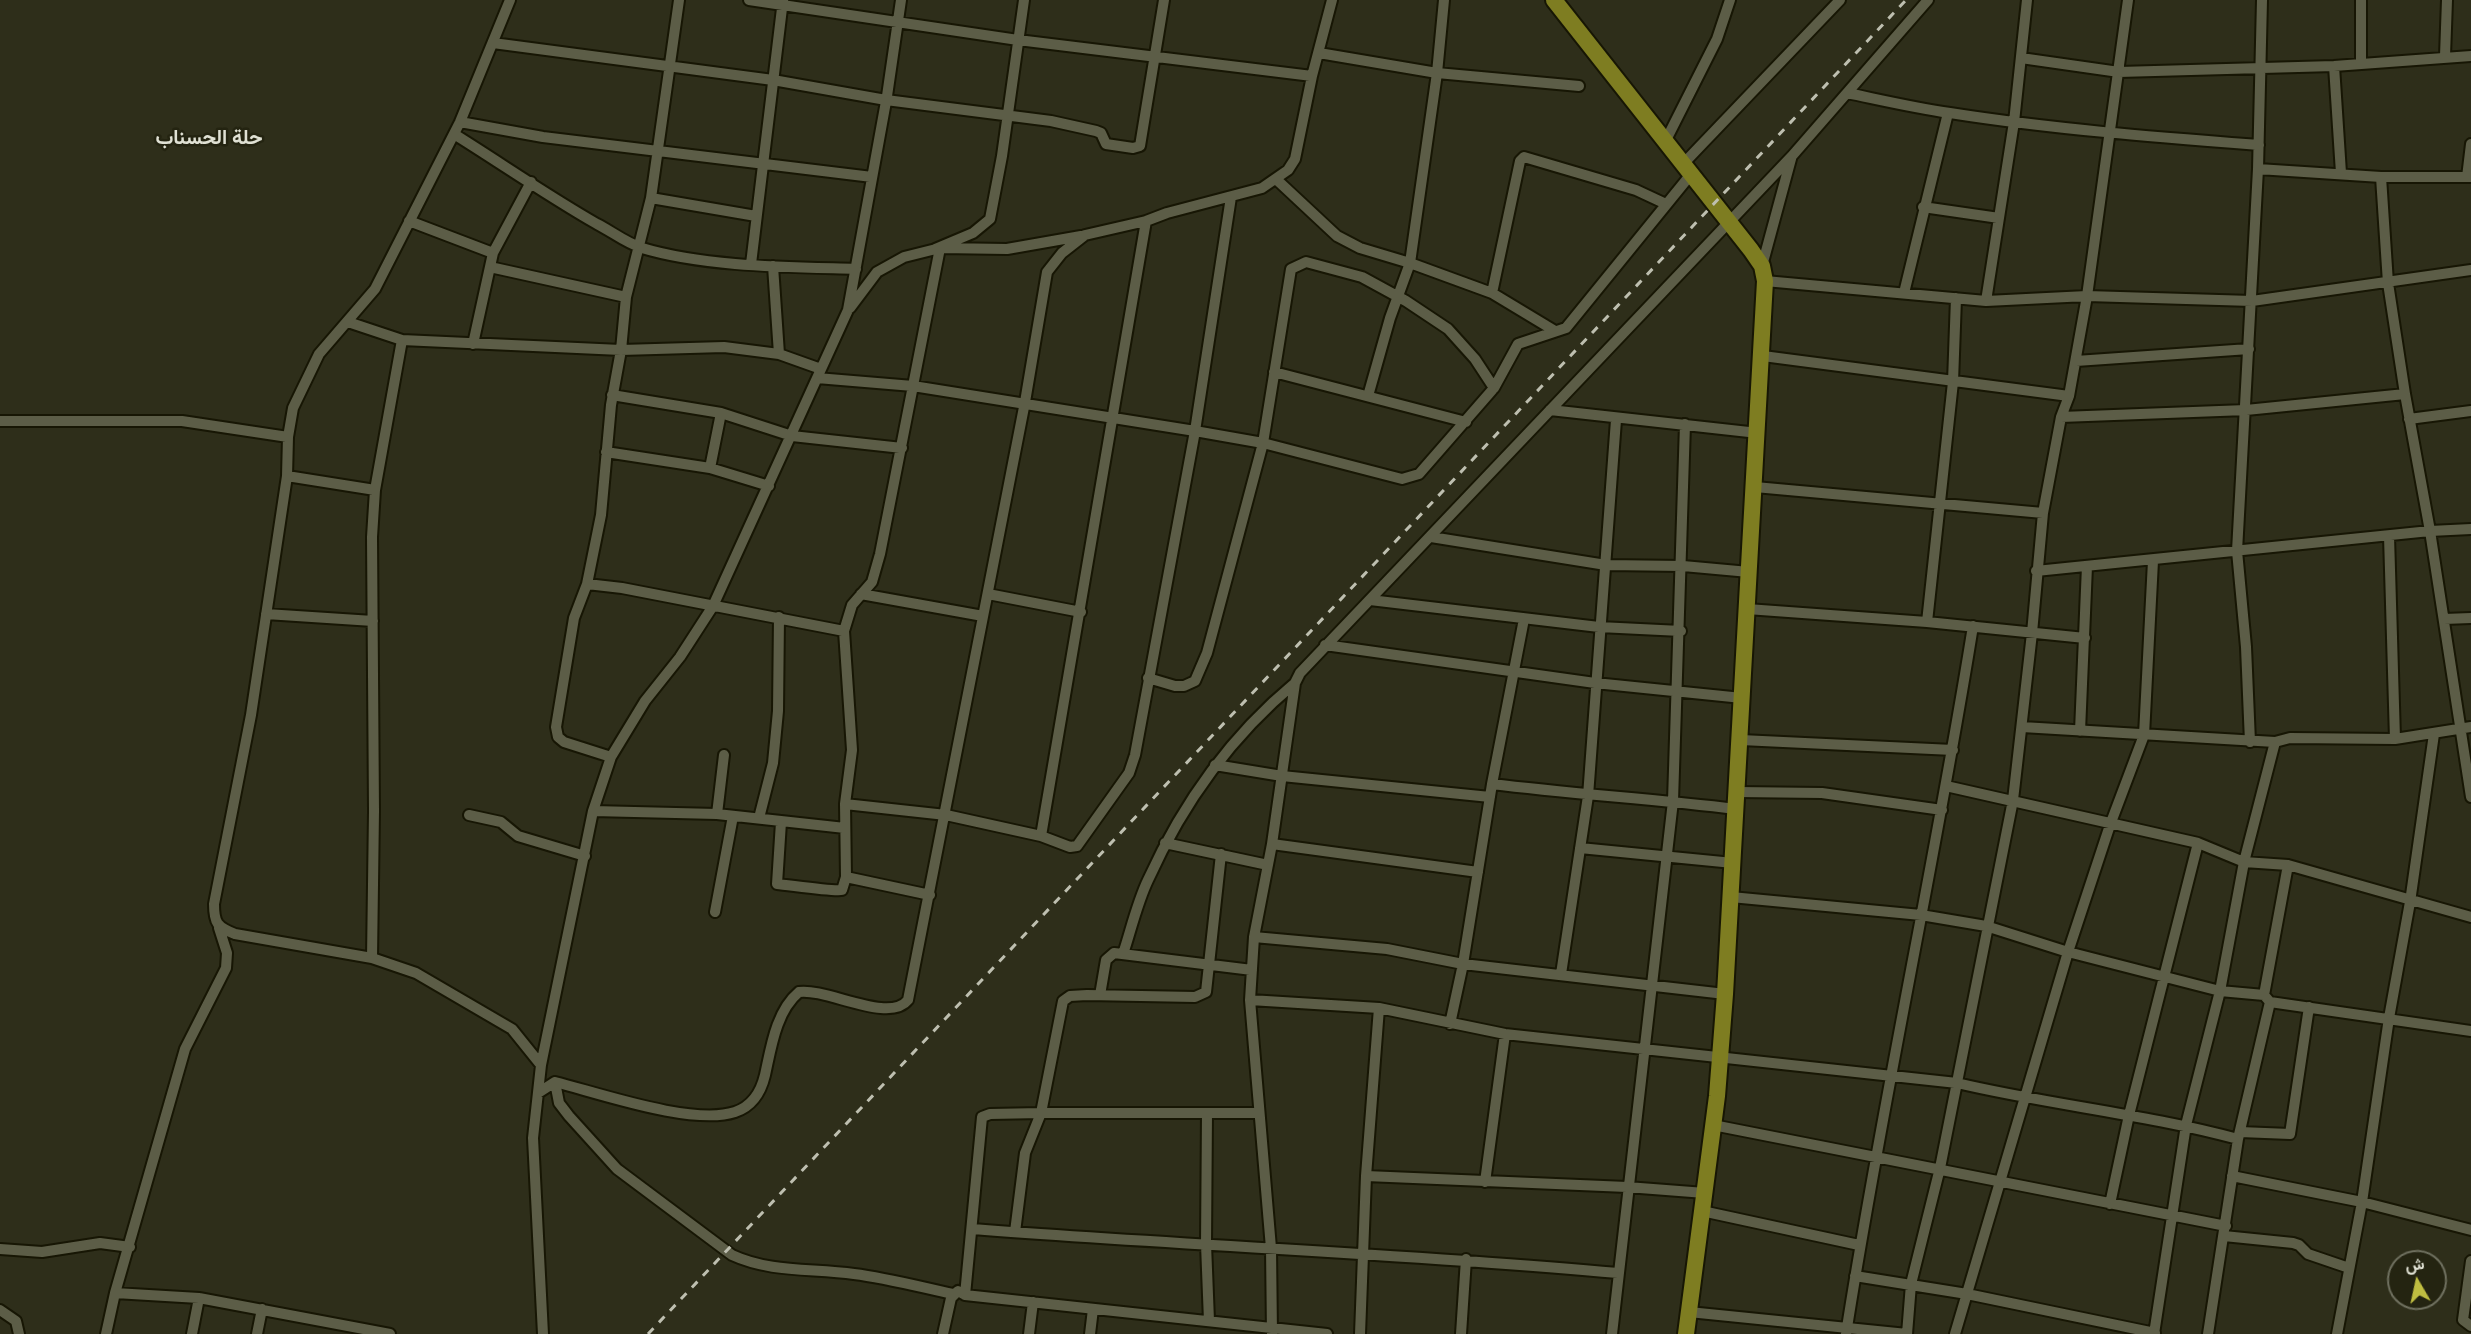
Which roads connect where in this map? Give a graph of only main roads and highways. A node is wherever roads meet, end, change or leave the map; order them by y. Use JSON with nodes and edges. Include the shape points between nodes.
{"nodes":[{"id":1,"x":1554,"y":0,"type":"edge"},
{"id":2,"x":1686,"y":1334,"type":"edge"}],
"edges":[{"from":1,"to":2,"type":"main road","via":[[1729,220],[1764,273],[1763,356],[1725,994],[1713,1125]]}]}
